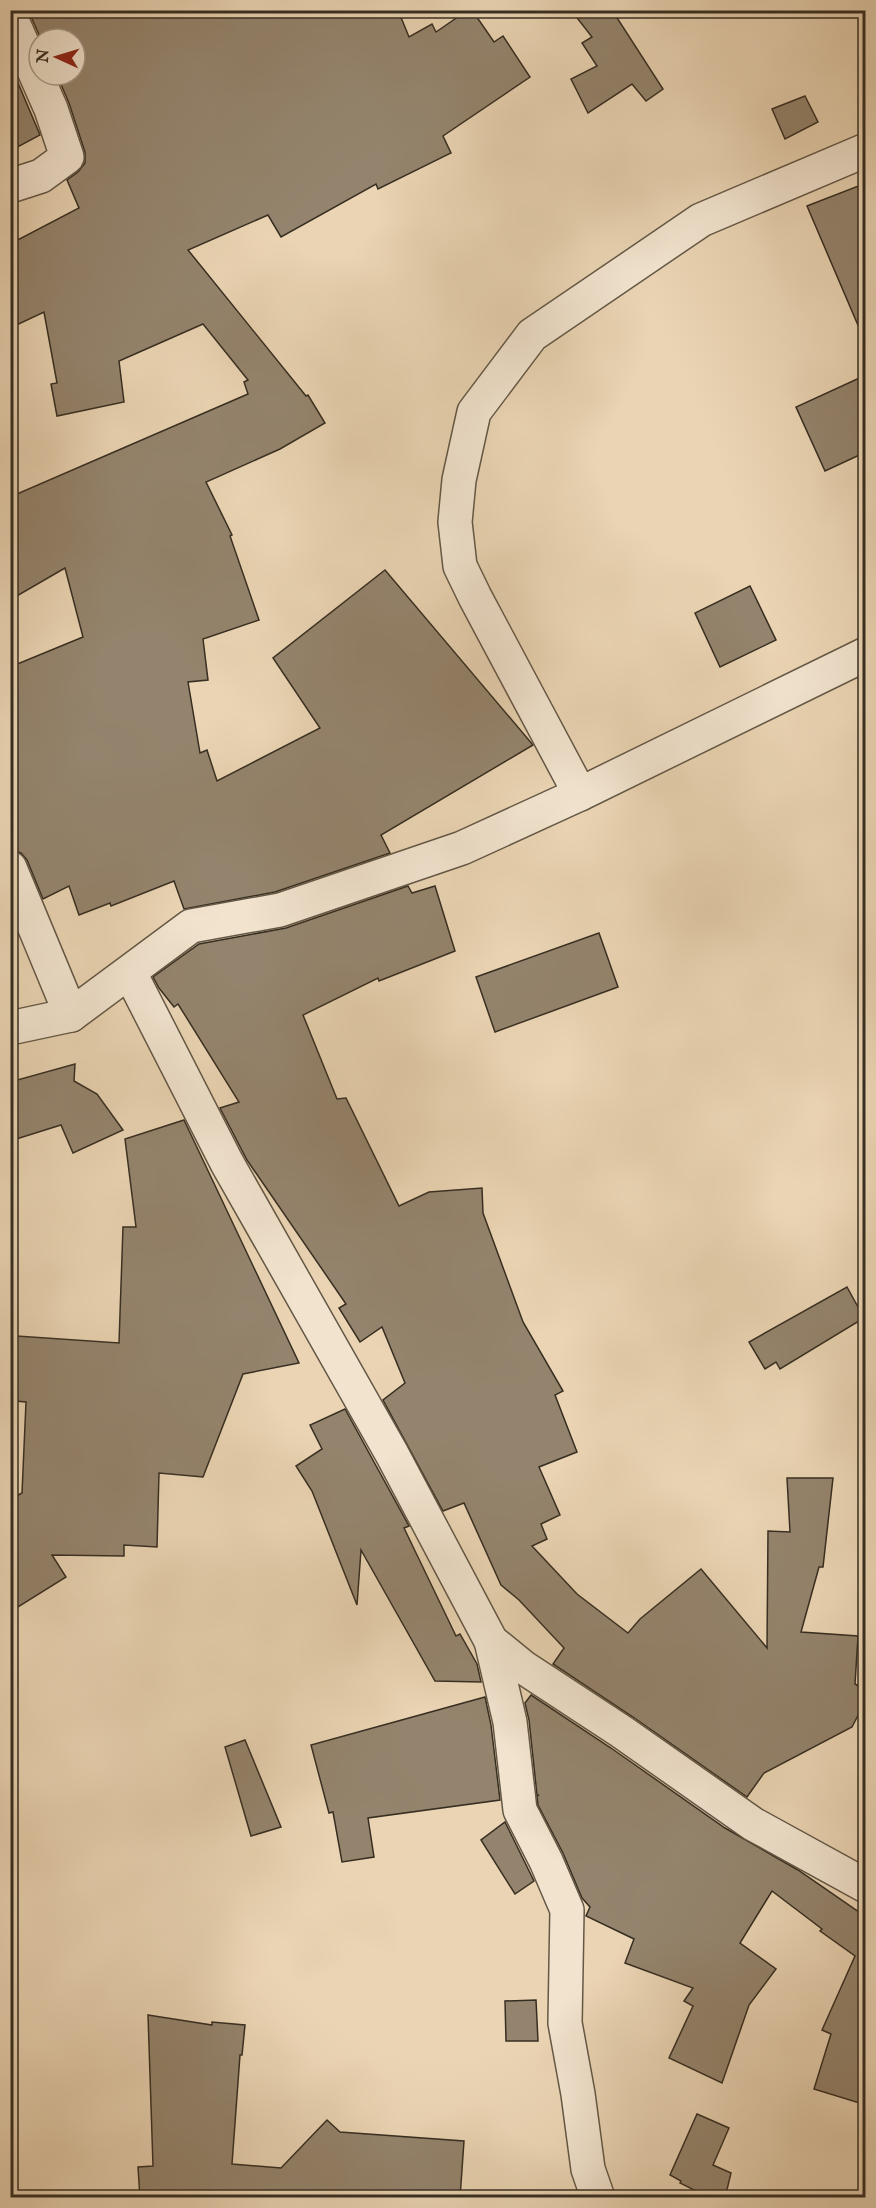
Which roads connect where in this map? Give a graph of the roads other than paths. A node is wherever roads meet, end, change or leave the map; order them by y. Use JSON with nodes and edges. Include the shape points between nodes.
{"nodes":[{"id":1,"x":10,"y":16,"type":"edge"},
{"id":2,"x":866,"y":150,"type":"edge"},
{"id":3,"x":10,"y":186,"type":"edge"},
{"id":4,"x":866,"y":654,"type":"edge"},
{"id":5,"x":580,"y":794,"type":"junction"},
{"id":6,"x":10,"y":868,"type":"edge"},
{"id":7,"x":130,"y":973,"type":"junction"},
{"id":8,"x":71,"y":1015,"type":"junction"},
{"id":9,"x":10,"y":1028,"type":"edge"},
{"id":10,"x":490,"y":1641,"type":"junction"},
{"id":11,"x":866,"y":1886,"type":"edge"},
{"id":12,"x":598,"y":2198,"type":"edge"}],
"edges":[{"from":1,"to":3,"type":"street","via":[[67,157],[41,176]]},
{"from":2,"to":5,"type":"street","via":[[692,226],[532,335],[474,412],[459,480],[455,522],[460,566]]},
{"from":4,"to":5,"type":"street"},
{"from":5,"to":7,"type":"street","via":[[462,848],[280,910],[191,926]]},
{"from":6,"to":8,"type":"street"},
{"from":7,"to":8,"type":"street"},
{"from":7,"to":10,"type":"street","via":[[226,1163],[392,1454]]},
{"from":8,"to":9,"type":"street"},
{"from":10,"to":11,"type":"street","via":[[753,1824]]},
{"from":10,"to":12,"type":"street","via":[[510,1722],[520,1810],[567,1910],[565,2023],[588,2169]]}]}
